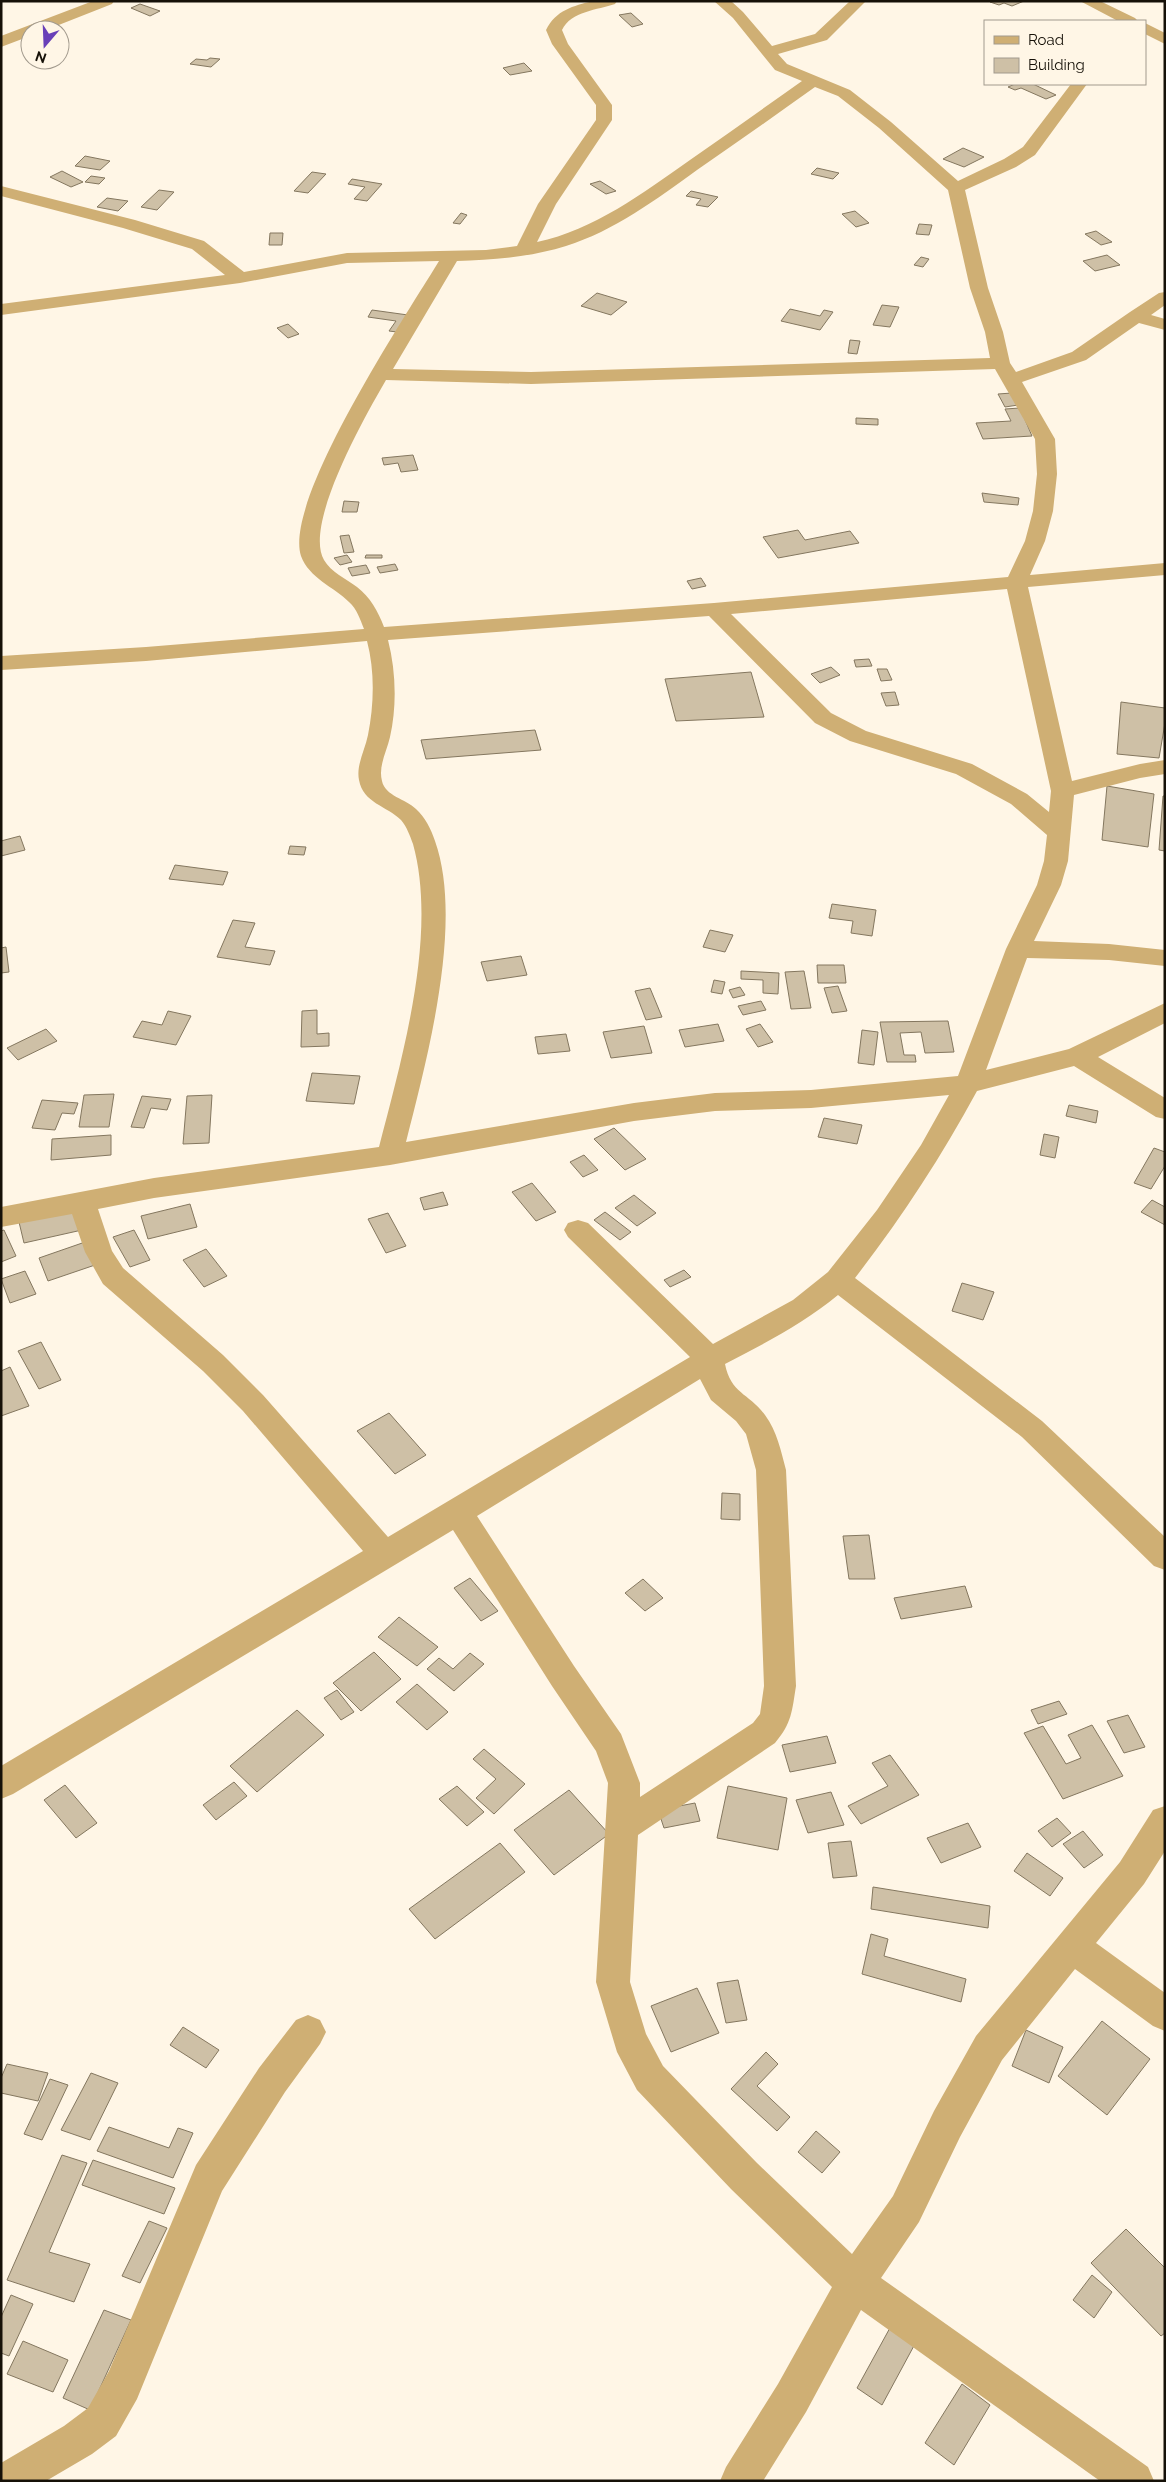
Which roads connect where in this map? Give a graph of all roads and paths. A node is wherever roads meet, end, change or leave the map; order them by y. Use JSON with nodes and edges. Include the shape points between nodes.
{"nodes":[{"id":1,"x":107,"y":1,"type":"edge"},
{"id":2,"x":610,"y":1,"type":"edge"},
{"id":3,"x":722,"y":1,"type":"edge"},
{"id":4,"x":859,"y":1,"type":"edge"},
{"id":5,"x":1087,"y":1,"type":"edge"},
{"id":6,"x":57,"y":20,"type":"edge"},
{"id":7,"x":1128,"y":20,"type":"edge"},
{"id":8,"x":20,"y":34,"type":"edge"},
{"id":9,"x":1,"y":42,"type":"edge"},
{"id":10,"x":767,"y":52,"type":"junction"},
{"id":11,"x":814,"y":80,"type":"junction"},
{"id":12,"x":1078,"y":85,"type":"edge"},
{"id":13,"x":956,"y":188,"type":"junction"},
{"id":14,"x":1,"y":191,"type":"edge"},
{"id":15,"x":524,"y":250,"type":"junction"},
{"id":16,"x":451,"y":256,"type":"junction"},
{"id":17,"x":240,"y":278,"type":"junction"},
{"id":18,"x":1165,"y":297,"type":"edge"},
{"id":19,"x":1,"y":310,"type":"edge"},
{"id":20,"x":1136,"y":316,"type":"junction"},
{"id":21,"x":1165,"y":325,"type":"edge"},
{"id":22,"x":1001,"y":363,"type":"junction"},
{"id":23,"x":380,"y":374,"type":"junction"},
{"id":24,"x":1010,"y":380,"type":"junction"},
{"id":25,"x":1165,"y":569,"type":"edge"},
{"id":26,"x":1016,"y":583,"type":"junction"},
{"id":27,"x":714,"y":610,"type":"junction"},
{"id":28,"x":376,"y":634,"type":"junction"},
{"id":29,"x":1,"y":663,"type":"edge"},
{"id":30,"x":1165,"y":767,"type":"edge"},
{"id":31,"x":1063,"y":791,"type":"junction"},
{"id":32,"x":1060,"y":834,"type":"junction"},
{"id":33,"x":1018,"y":949,"type":"junction"},
{"id":34,"x":1165,"y":958,"type":"edge"},
{"id":35,"x":1165,"y":1012,"type":"edge"},
{"id":36,"x":1077,"y":1056,"type":"junction"},
{"id":37,"x":968,"y":1084,"type":"junction"},
{"id":38,"x":1165,"y":1110,"type":"edge"},
{"id":39,"x":390,"y":1155,"type":"junction"},
{"id":40,"x":82,"y":1202,"type":"junction"},
{"id":41,"x":1,"y":1218,"type":"edge"},
{"id":42,"x":578,"y":1230,"type":"dead end"},
{"id":43,"x":838,"y":1280,"type":"junction"},
{"id":44,"x":710,"y":1359,"type":"junction"},
{"id":45,"x":458,"y":1512,"type":"junction"},
{"id":46,"x":384,"y":1554,"type":"junction"},
{"id":47,"x":1165,"y":1557,"type":"edge"},
{"id":48,"x":1,"y":1784,"type":"edge"},
{"id":49,"x":1165,"y":1821,"type":"edge"},
{"id":50,"x":622,"y":1827,"type":"junction"},
{"id":51,"x":1073,"y":1947,"type":"junction"},
{"id":52,"x":1165,"y":2014,"type":"edge"},
{"id":53,"x":308,"y":2032,"type":"dead end"},
{"id":54,"x":855,"y":2283,"type":"junction"},
{"id":55,"x":8,"y":2481,"type":"edge"},
{"id":56,"x":740,"y":2481,"type":"edge"},
{"id":57,"x":1134,"y":2481,"type":"edge"}],
"edges":[{"from":1,"to":6,"type":"street"},
{"from":2,"to":15,"type":"street","via":[[569,14],[556,23],[554,30],[560,44],[604,105],[604,120],[547,204]]},
{"from":3,"to":10,"type":"street","via":[[738,15]]},
{"from":4,"to":10,"type":"street","via":[[821,37]]},
{"from":5,"to":7,"type":"street"},
{"from":8,"to":9,"type":"street"},
{"from":10,"to":11,"type":"street","via":[[781,67]]},
{"from":11,"to":13,"type":"street","via":[[844,93],[864,108]]},
{"from":11,"to":15,"type":"street","via":[[643,201],[569,239]]},
{"from":12,"to":13,"type":"street","via":[[1029,151]]},
{"from":13,"to":22,"type":"street","via":[[979,288]]},
{"from":14,"to":17,"type":"street","via":[[198,245]]},
{"from":15,"to":16,"type":"street"},
{"from":16,"to":17,"type":"street","via":[[347,258]]},
{"from":16,"to":23,"type":"street"},
{"from":17,"to":19,"type":"street"},
{"from":18,"to":20,"type":"street"},
{"from":20,"to":21,"type":"street"},
{"from":20,"to":24,"type":"street","via":[[1079,356]]},
{"from":22,"to":23,"type":"street","via":[[531,378]]},
{"from":22,"to":24,"type":"street"},
{"from":23,"to":28,"type":"street","via":[[328,473],[314,517],[310,547],[317,564],[364,604]]},
{"from":24,"to":26,"type":"street","via":[[1045,439],[1047,474],[1043,511],[1035,541]]},
{"from":25,"to":26,"type":"street"},
{"from":26,"to":27,"type":"street"},
{"from":26,"to":31,"type":"street"},
{"from":27,"to":28,"type":"street"},
{"from":27,"to":32,"type":"street","via":[[823,718],[858,736],[964,769],[1019,799]]},
{"from":28,"to":29,"type":"street","via":[[137,655]]},
{"from":28,"to":39,"type":"street","via":[[383,702],[370,781],[379,796],[404,811],[418,828],[425,846],[431,886],[431,940],[424,999]]},
{"from":30,"to":31,"type":"street"},
{"from":31,"to":32,"type":"street"},
{"from":32,"to":33,"type":"street","via":[[1049,885]]},
{"from":33,"to":34,"type":"street","via":[[1109,952]]},
{"from":33,"to":37,"type":"street"},
{"from":35,"to":36,"type":"street"},
{"from":36,"to":37,"type":"street"},
{"from":36,"to":38,"type":"street"},
{"from":37,"to":39,"type":"street","via":[[811,1099],[715,1102],[545,1126]]},
{"from":37,"to":43,"type":"street","via":[[931,1151],[887,1217]]},
{"from":39,"to":40,"type":"street","via":[[154,1188]]},
{"from":40,"to":41,"type":"street"},
{"from":40,"to":46,"type":"street","via":[[99,1252],[113,1276],[253,1402]]},
{"from":42,"to":44,"type":"street"},
{"from":43,"to":44,"type":"street","via":[[803,1308]]},
{"from":43,"to":47,"type":"street","via":[[1032,1428]]},
{"from":44,"to":45,"type":"street"},
{"from":44,"to":50,"type":"street","via":[[712,1377],[718,1390],[755,1422],[771,1470],[778,1706],[774,1720],[764,1733]]},
{"from":45,"to":46,"type":"street"},
{"from":45,"to":50,"type":"street","via":[[610,1744],[624,1783]]},
{"from":46,"to":48,"type":"street"},
{"from":49,"to":51,"type":"street","via":[[1132,1873]]},
{"from":50,"to":54,"type":"street","via":[[613,1982],[630,2040],[650,2078],[673,2104]]},
{"from":51,"to":52,"type":"street"},
{"from":51,"to":54,"type":"street","via":[[989,2048],[906,2208]]},
{"from":53,"to":55,"type":"street","via":[[272,2080],[209,2178],[130,2367],[102,2422]]},
{"from":54,"to":56,"type":"street","via":[[792,2398]]},
{"from":54,"to":57,"type":"street"}]}
